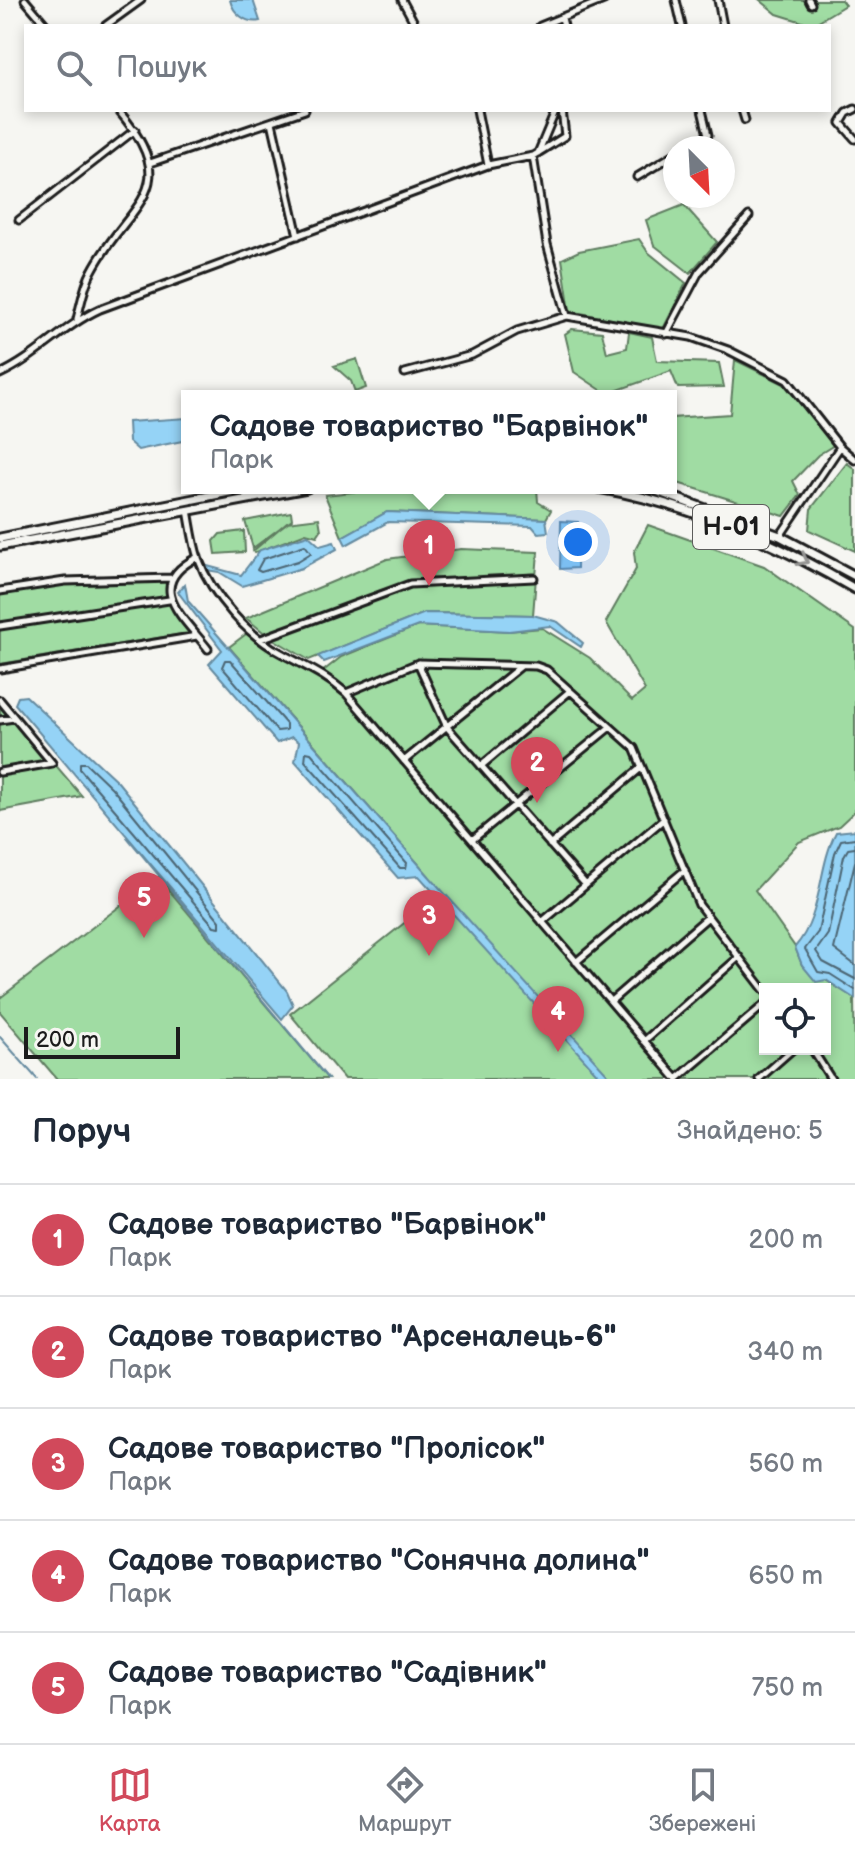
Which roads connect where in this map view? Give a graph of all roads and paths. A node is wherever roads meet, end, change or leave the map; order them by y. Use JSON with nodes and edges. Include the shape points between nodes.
{"nodes":[{"id":1,"x":25,"y":0,"type":"edge"},
{"id":2,"x":141,"y":0,"type":"edge"},
{"id":3,"x":402,"y":0,"type":"edge"},
{"id":4,"x":604,"y":0,"type":"edge"},
{"id":5,"x":676,"y":0,"type":"edge"},
{"id":6,"x":718,"y":0,"type":"edge"},
{"id":7,"x":590,"y":2,"type":"edge"},
{"id":8,"x":562,"y":18,"type":"junction"},
{"id":9,"x":45,"y":24,"type":"edge"},
{"id":10,"x":108,"y":24,"type":"edge"},
{"id":11,"x":415,"y":24,"type":"edge"},
{"id":12,"x":546,"y":24,"type":"edge"},
{"id":13,"x":564,"y":24,"type":"edge"},
{"id":14,"x":682,"y":24,"type":"edge"},
{"id":15,"x":723,"y":24,"type":"edge"},
{"id":16,"x":855,"y":109,"type":"edge"},
{"id":17,"x":120,"y":112,"type":"edge"},
{"id":18,"x":300,"y":112,"type":"edge"},
{"id":19,"x":477,"y":112,"type":"edge"},
{"id":20,"x":555,"y":112,"type":"edge"},
{"id":21,"x":562,"y":112,"type":"edge"},
{"id":22,"x":702,"y":112,"type":"edge"},
{"id":23,"x":743,"y":112,"type":"edge"},
{"id":24,"x":745,"y":120,"type":"dead end"},
{"id":25,"x":272,"y":122,"type":"junction"},
{"id":26,"x":135,"y":130,"type":"junction"},
{"id":27,"x":708,"y":136,"type":"edge"},
{"id":28,"x":855,"y":139,"type":"edge"},
{"id":29,"x":536,"y":155,"type":"junction"},
{"id":30,"x":663,"y":161,"type":"edge"},
{"id":31,"x":150,"y":163,"type":"junction"},
{"id":32,"x":488,"y":165,"type":"junction"},
{"id":33,"x":637,"y":177,"type":"dead end"},
{"id":34,"x":749,"y":216,"type":"dead end"},
{"id":35,"x":19,"y":220,"type":"dead end"},
{"id":36,"x":298,"y":236,"type":"junction"},
{"id":37,"x":567,"y":316,"type":"junction"},
{"id":38,"x":76,"y":320,"type":"junction"},
{"id":39,"x":666,"y":334,"type":"junction"},
{"id":40,"x":405,"y":373,"type":"dead end"},
{"id":41,"x":0,"y":374,"type":"edge"},
{"id":42,"x":840,"y":447,"type":"junction"},
{"id":43,"x":855,"y":460,"type":"edge"},
{"id":44,"x":219,"y":494,"type":"edge"},
{"id":45,"x":273,"y":494,"type":"edge"},
{"id":46,"x":624,"y":494,"type":"edge"},
{"id":47,"x":664,"y":494,"type":"edge"},
{"id":48,"x":188,"y":509,"type":"junction"},
{"id":49,"x":780,"y":536,"type":"junction"},
{"id":50,"x":0,"y":538,"type":"edge"},
{"id":51,"x":0,"y":546,"type":"edge"},
{"id":52,"x":198,"y":557,"type":"junction"},
{"id":53,"x":855,"y":576,"type":"edge"},
{"id":54,"x":172,"y":578,"type":"junction"},
{"id":55,"x":534,"y":578,"type":"dead end"},
{"id":56,"x":855,"y":589,"type":"edge"},
{"id":57,"x":0,"y":591,"type":"edge"},
{"id":58,"x":169,"y":600,"type":"junction"},
{"id":59,"x":0,"y":626,"type":"edge"},
{"id":60,"x":197,"y":636,"type":"junction"},
{"id":61,"x":261,"y":639,"type":"junction"},
{"id":62,"x":208,"y":649,"type":"dead end"},
{"id":63,"x":418,"y":663,"type":"junction"},
{"id":64,"x":522,"y":665,"type":"junction"},
{"id":65,"x":0,"y":669,"type":"edge"},
{"id":66,"x":570,"y":691,"type":"junction"},
{"id":67,"x":346,"y":693,"type":"junction"},
{"id":68,"x":0,"y":700,"type":"edge"},
{"id":69,"x":15,"y":718,"type":"junction"},
{"id":70,"x":0,"y":720,"type":"edge"},
{"id":71,"x":447,"y":727,"type":"junction"},
{"id":72,"x":610,"y":727,"type":"junction"},
{"id":73,"x":404,"y":761,"type":"junction"},
{"id":74,"x":481,"y":766,"type":"junction"},
{"id":75,"x":642,"y":767,"type":"junction"},
{"id":76,"x":0,"y":772,"type":"edge"},
{"id":77,"x":516,"y":806,"type":"junction"},
{"id":78,"x":664,"y":819,"type":"junction"},
{"id":79,"x":472,"y":840,"type":"junction"},
{"id":80,"x":550,"y":845,"type":"junction"},
{"id":81,"x":685,"y":870,"type":"junction"},
{"id":82,"x":586,"y":885,"type":"junction"},
{"id":83,"x":708,"y":917,"type":"junction"},
{"id":84,"x":542,"y":922,"type":"junction"},
{"id":85,"x":739,"y":957,"type":"junction"},
{"id":86,"x":576,"y":962,"type":"junction"},
{"id":87,"x":759,"y":983,"type":"edge"},
{"id":88,"x":611,"y":1001,"type":"junction"},
{"id":89,"x":759,"y":1009,"type":"edge"},
{"id":90,"x":644,"y":1041,"type":"junction"},
{"id":91,"x":786,"y":1055,"type":"edge"},
{"id":92,"x":816,"y":1055,"type":"edge"},
{"id":93,"x":677,"y":1079,"type":"edge"},
{"id":94,"x":759,"y":1079,"type":"edge"},
{"id":95,"x":831,"y":1079,"type":"edge"}],
"edges":[{"from":1,"to":9,"type":"street"},
{"from":2,"to":10,"type":"street"},
{"from":3,"to":11,"type":"street"},
{"from":4,"to":7,"type":"street"},
{"from":5,"to":14,"type":"street"},
{"from":6,"to":15,"type":"street"},
{"from":7,"to":8,"type":"street"},
{"from":8,"to":12,"type":"street"},
{"from":8,"to":13,"type":"street"},
{"from":16,"to":28,"type":"street","via":[[841,123]]},
{"from":17,"to":26,"type":"street"},
{"from":18,"to":25,"type":"street"},
{"from":19,"to":32,"type":"street"},
{"from":20,"to":29,"type":"street"},
{"from":21,"to":29,"type":"street","via":[[565,136]]},
{"from":22,"to":27,"type":"street"},
{"from":23,"to":24,"type":"street"},
{"from":25,"to":31,"type":"street"},
{"from":25,"to":36,"type":"street"},
{"from":26,"to":31,"type":"street"},
{"from":26,"to":35,"type":"street"},
{"from":29,"to":32,"type":"street"},
{"from":29,"to":37,"type":"street","via":[[547,244]]},
{"from":30,"to":33,"type":"street"},
{"from":31,"to":38,"type":"street","via":[[144,198],[91,272]]},
{"from":32,"to":36,"type":"street"},
{"from":34,"to":39,"type":"street","via":[[699,272]]},
{"from":36,"to":38,"type":"street"},
{"from":37,"to":39,"type":"street"},
{"from":37,"to":40,"type":"street","via":[[517,331],[472,355]]},
{"from":38,"to":41,"type":"street","via":[[31,357]]},
{"from":39,"to":42,"type":"street","via":[[728,350],[787,380]]},
{"from":42,"to":43,"type":"street"},
{"from":42,"to":49,"type":"street"},
{"from":44,"to":50,"type":"main road"},
{"from":45,"to":48,"type":"main road"},
{"from":46,"to":56,"type":"main road","number":"Н-01","one_way":true,"via":[[734,528]]},
{"from":47,"to":49,"type":"main road","number":"Н-01"},
{"from":48,"to":51,"type":"main road"},
{"from":48,"to":52,"type":"street"},
{"from":49,"to":53,"type":"main road","number":"Н-01"},
{"from":52,"to":54,"type":"street"},
{"from":52,"to":61,"type":"street","via":[[210,584]]},
{"from":54,"to":57,"type":"street","via":[[65,581]]},
{"from":54,"to":58,"type":"street"},
{"from":55,"to":61,"type":"street","via":[[410,584]]},
{"from":58,"to":59,"type":"street"},
{"from":58,"to":60,"type":"street"},
{"from":60,"to":62,"type":"street"},
{"from":60,"to":65,"type":"street"},
{"from":61,"to":67,"type":"street","via":[[322,672]]},
{"from":63,"to":64,"type":"street"},
{"from":63,"to":67,"type":"street"},
{"from":63,"to":71,"type":"street"},
{"from":64,"to":66,"type":"street","via":[[547,670]]},
{"from":64,"to":71,"type":"street"},
{"from":66,"to":72,"type":"street"},
{"from":66,"to":74,"type":"street"},
{"from":67,"to":73,"type":"street"},
{"from":68,"to":69,"type":"street"},
{"from":69,"to":70,"type":"street"},
{"from":69,"to":76,"type":"street","via":[[52,763]]},
{"from":71,"to":73,"type":"street"},
{"from":71,"to":74,"type":"street"},
{"from":72,"to":75,"type":"street","via":[[634,748]]},
{"from":72,"to":77,"type":"street"},
{"from":73,"to":79,"type":"street"},
{"from":74,"to":77,"type":"street"},
{"from":75,"to":78,"type":"street"},
{"from":75,"to":80,"type":"street"},
{"from":77,"to":79,"type":"street"},
{"from":77,"to":80,"type":"street"},
{"from":78,"to":81,"type":"street"},
{"from":78,"to":82,"type":"street"},
{"from":79,"to":84,"type":"street"},
{"from":80,"to":82,"type":"street"},
{"from":81,"to":83,"type":"street"},
{"from":81,"to":86,"type":"street"},
{"from":82,"to":84,"type":"street"},
{"from":83,"to":85,"type":"street"},
{"from":83,"to":88,"type":"street"},
{"from":84,"to":86,"type":"street"},
{"from":85,"to":87,"type":"street"},
{"from":85,"to":90,"type":"street"},
{"from":86,"to":88,"type":"street"},
{"from":88,"to":90,"type":"street"},
{"from":89,"to":93,"type":"street"},
{"from":90,"to":93,"type":"street"},
{"from":91,"to":94,"type":"street"},
{"from":92,"to":95,"type":"street"}]}
